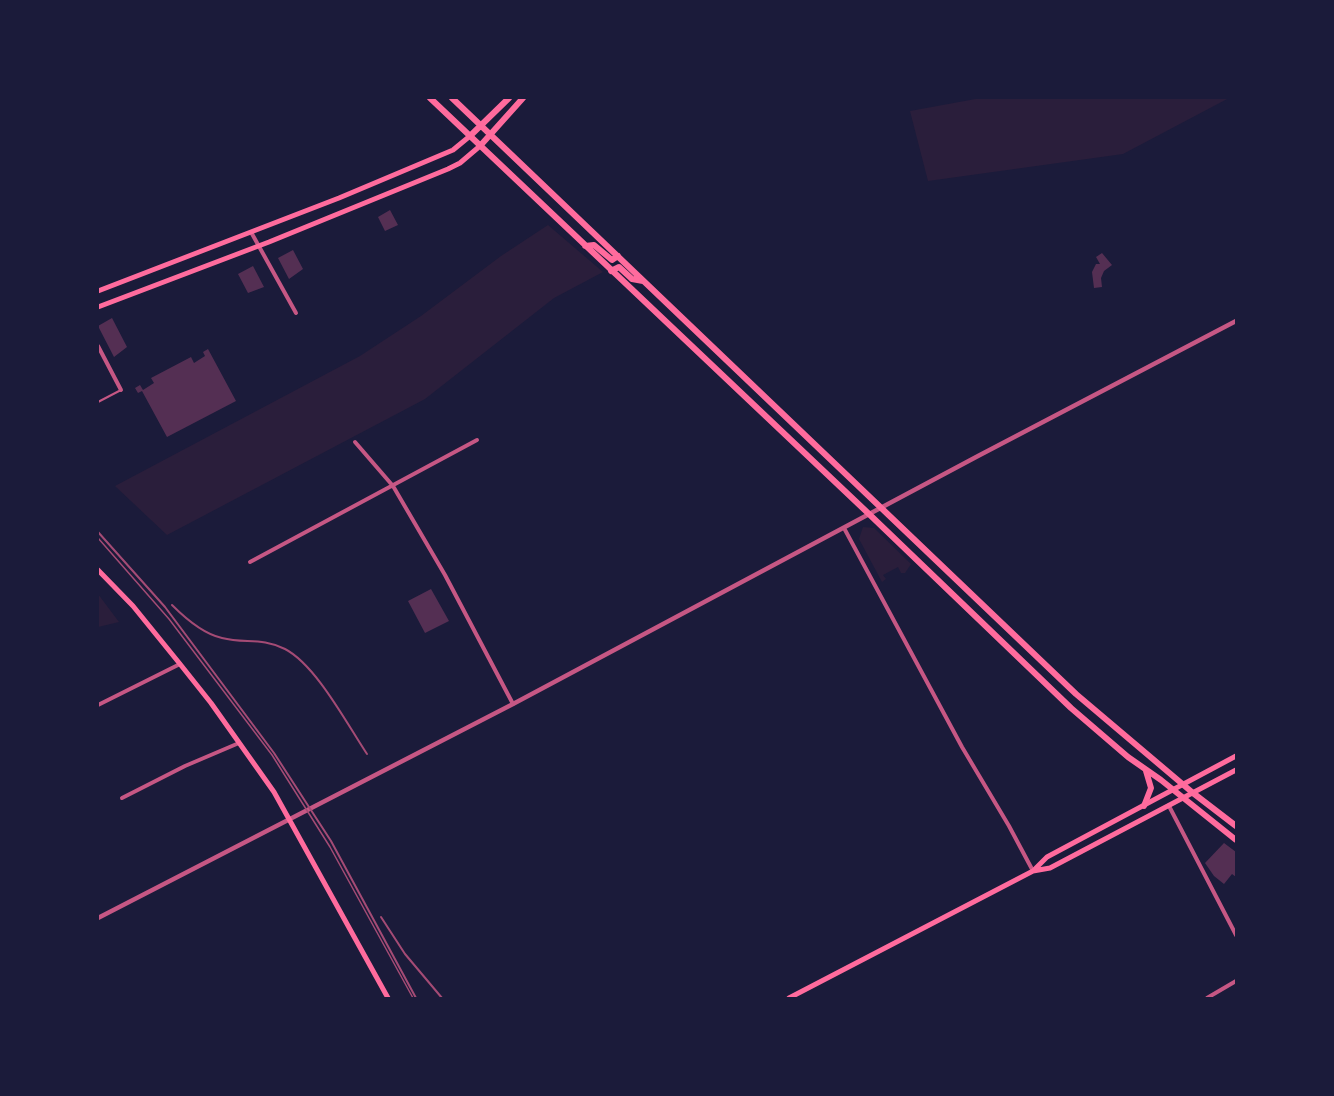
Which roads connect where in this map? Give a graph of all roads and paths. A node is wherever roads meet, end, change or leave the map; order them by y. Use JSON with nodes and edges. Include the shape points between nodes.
{"nodes":[{"id":1,"x":430,"y":98,"type":"edge"},
{"id":2,"x":452,"y":98,"type":"edge"},
{"id":3,"x":509,"y":98,"type":"edge"},
{"id":4,"x":523,"y":98,"type":"edge"},
{"id":5,"x":481,"y":125,"type":"junction"},
{"id":6,"x":491,"y":134,"type":"junction"},
{"id":7,"x":470,"y":136,"type":"junction"},
{"id":8,"x":480,"y":146,"type":"junction"},
{"id":9,"x":251,"y":232,"type":"junction"},
{"id":10,"x":259,"y":245,"type":"junction"},
{"id":11,"x":585,"y":246,"type":"junction"},
{"id":12,"x":618,"y":256,"type":"junction"},
{"id":13,"x":611,"y":271,"type":"junction"},
{"id":14,"x":644,"y":281,"type":"junction"},
{"id":15,"x":98,"y":291,"type":"edge"},
{"id":16,"x":98,"y":307,"type":"edge"},
{"id":17,"x":296,"y":314,"type":"dead end"},
{"id":18,"x":1236,"y":321,"type":"edge"},
{"id":19,"x":98,"y":346,"type":"edge"},
{"id":20,"x":729,"y":363,"type":"junction"},
{"id":21,"x":719,"y":373,"type":"junction"},
{"id":22,"x":122,"y":390,"type":"joint"},
{"id":23,"x":98,"y":402,"type":"edge"},
{"id":24,"x":477,"y":440,"type":"dead end"},
{"id":25,"x":355,"y":442,"type":"dead end"},
{"id":26,"x":393,"y":486,"type":"junction"},
{"id":27,"x":880,"y":508,"type":"junction"},
{"id":28,"x":869,"y":514,"type":"junction"},
{"id":29,"x":844,"y":528,"type":"junction"},
{"id":30,"x":250,"y":562,"type":"dead end"},
{"id":31,"x":98,"y":570,"type":"edge"},
{"id":32,"x":1002,"y":624,"type":"junction"},
{"id":33,"x":992,"y":632,"type":"junction"},
{"id":34,"x":180,"y":664,"type":"junction"},
{"id":35,"x":513,"y":704,"type":"junction"},
{"id":36,"x":98,"y":705,"type":"edge"},
{"id":37,"x":240,"y":742,"type":"junction"},
{"id":38,"x":1236,"y":756,"type":"edge"},
{"id":39,"x":1144,"y":768,"type":"junction"},
{"id":40,"x":1236,"y":770,"type":"edge"},
{"id":41,"x":1183,"y":785,"type":"junction"},
{"id":42,"x":1174,"y":790,"type":"junction"},
{"id":43,"x":1193,"y":793,"type":"junction"},
{"id":44,"x":122,"y":798,"type":"dead end"},
{"id":45,"x":1184,"y":799,"type":"junction"},
{"id":46,"x":1144,"y":806,"type":"junction"},
{"id":47,"x":1169,"y":806,"type":"junction"},
{"id":48,"x":290,"y":819,"type":"junction"},
{"id":49,"x":1236,"y":826,"type":"edge"},
{"id":50,"x":1236,"y":840,"type":"edge"},
{"id":51,"x":1033,"y":871,"type":"junction"},
{"id":52,"x":98,"y":918,"type":"edge"},
{"id":53,"x":1236,"y":935,"type":"edge"},
{"id":54,"x":1236,"y":981,"type":"edge"},
{"id":55,"x":388,"y":999,"type":"edge"},
{"id":56,"x":789,"y":999,"type":"edge"},
{"id":57,"x":1207,"y":999,"type":"edge"}],
"edges":[{"from":1,"to":7,"type":"main road"},
{"from":2,"to":5,"type":"main road"},
{"from":3,"to":5,"type":"main road"},
{"from":4,"to":6,"type":"main road"},
{"from":5,"to":6,"type":"main road"},
{"from":5,"to":7,"type":"main road"},
{"from":6,"to":8,"type":"main road"},
{"from":6,"to":12,"type":"main road"},
{"from":7,"to":8,"type":"main road"},
{"from":7,"to":9,"type":"main road","via":[[453,150]]},
{"from":8,"to":10,"type":"main road","via":[[460,163]]},
{"from":8,"to":11,"type":"main road"},
{"from":9,"to":10,"type":"street"},
{"from":9,"to":15,"type":"main road"},
{"from":10,"to":16,"type":"main road"},
{"from":10,"to":17,"type":"street"},
{"from":11,"to":12,"type":"main road","via":[[594,246],[612,260]]},
{"from":11,"to":13,"type":"main road"},
{"from":12,"to":14,"type":"main road"},
{"from":13,"to":14,"type":"main road","via":[[619,267],[632,279]]},
{"from":13,"to":21,"type":"main road"},
{"from":14,"to":20,"type":"main road"},
{"from":18,"to":27,"type":"street"},
{"from":19,"to":22,"type":"street"},
{"from":20,"to":21,"type":"main road"},
{"from":20,"to":27,"type":"main road"},
{"from":21,"to":28,"type":"main road"},
{"from":22,"to":23,"type":"lane"},
{"from":24,"to":26,"type":"street"},
{"from":25,"to":26,"type":"street"},
{"from":26,"to":30,"type":"street"},
{"from":26,"to":35,"type":"street"},
{"from":27,"to":28,"type":"street"},
{"from":27,"to":32,"type":"main road"},
{"from":28,"to":29,"type":"street"},
{"from":28,"to":33,"type":"main road"},
{"from":29,"to":35,"type":"street"},
{"from":29,"to":51,"type":"street"},
{"from":31,"to":34,"type":"main road"},
{"from":32,"to":33,"type":"main road"},
{"from":32,"to":41,"type":"main road"},
{"from":33,"to":39,"type":"main road","via":[[1071,708]]},
{"from":34,"to":36,"type":"street"},
{"from":34,"to":37,"type":"main road"},
{"from":35,"to":48,"type":"street"},
{"from":37,"to":44,"type":"street"},
{"from":37,"to":48,"type":"main road"},
{"from":38,"to":41,"type":"main road"},
{"from":39,"to":42,"type":"main road"},
{"from":39,"to":46,"type":"main road","via":[[1151,788]]},
{"from":40,"to":43,"type":"main road"},
{"from":41,"to":42,"type":"main road"},
{"from":41,"to":43,"type":"main road"},
{"from":42,"to":45,"type":"main road"},
{"from":42,"to":46,"type":"main road"},
{"from":43,"to":45,"type":"main road"},
{"from":43,"to":49,"type":"main road"},
{"from":45,"to":47,"type":"main road"},
{"from":45,"to":50,"type":"main road"},
{"from":46,"to":51,"type":"main road","via":[[1047,857]]},
{"from":47,"to":51,"type":"main road","via":[[1050,868]]},
{"from":47,"to":53,"type":"street"},
{"from":48,"to":52,"type":"street"},
{"from":48,"to":55,"type":"main road"},
{"from":51,"to":56,"type":"main road"},
{"from":54,"to":57,"type":"street"}]}
